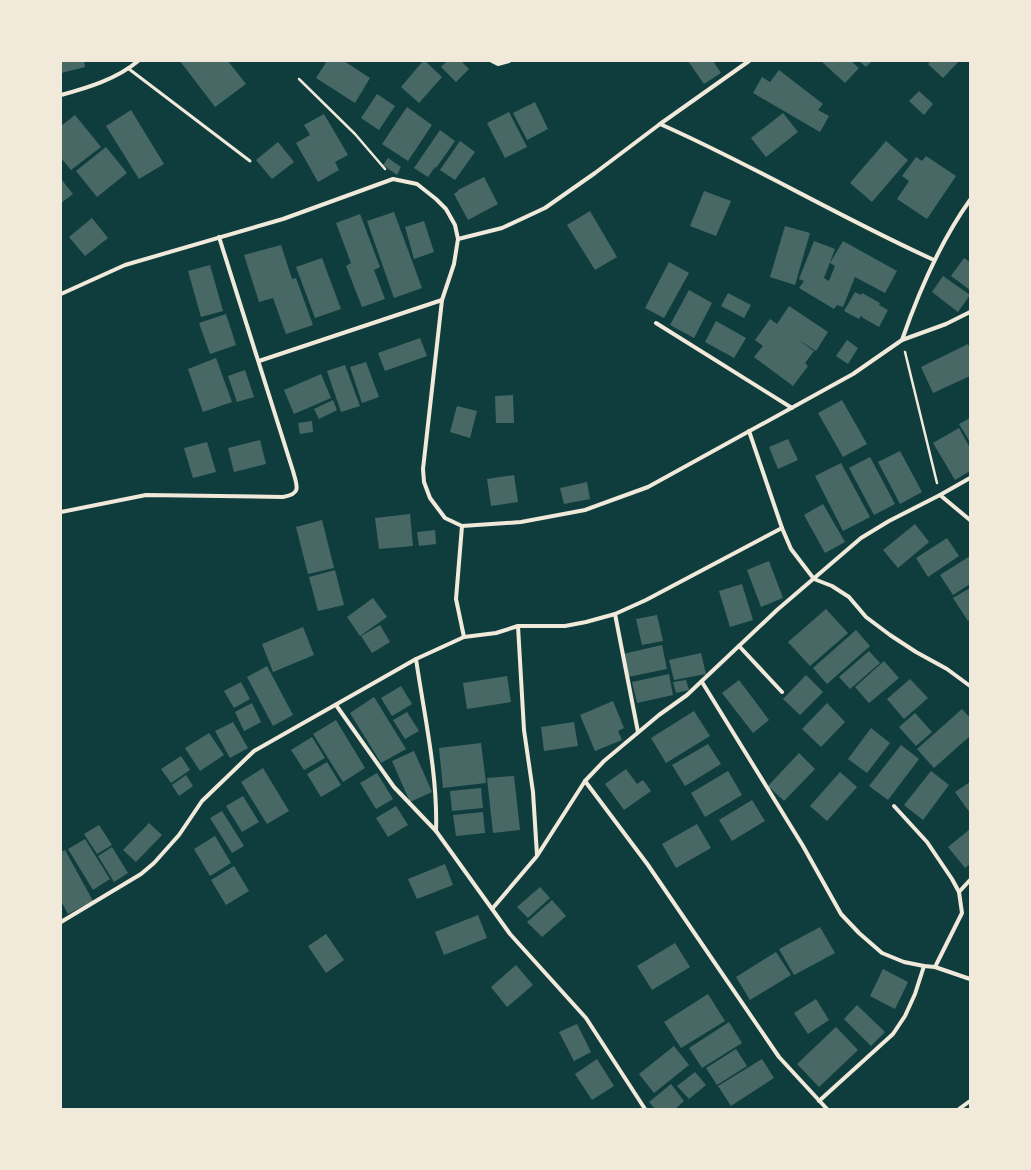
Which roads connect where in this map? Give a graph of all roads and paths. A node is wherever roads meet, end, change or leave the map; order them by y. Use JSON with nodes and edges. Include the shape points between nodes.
{"nodes":[{"id":1,"x":138,"y":61,"type":"edge"},
{"id":2,"x":492,"y":61,"type":"edge"},
{"id":3,"x":509,"y":61,"type":"edge"},
{"id":4,"x":749,"y":61,"type":"edge"},
{"id":5,"x":129,"y":68,"type":"junction"},
{"id":6,"x":298,"y":79,"type":"dead end"},
{"id":7,"x":61,"y":95,"type":"edge"},
{"id":8,"x":660,"y":124,"type":"junction"},
{"id":9,"x":250,"y":161,"type":"dead end"},
{"id":10,"x":393,"y":179,"type":"junction"},
{"id":11,"x":970,"y":200,"type":"edge"},
{"id":12,"x":219,"y":237,"type":"junction"},
{"id":13,"x":458,"y":239,"type":"junction"},
{"id":14,"x":934,"y":260,"type":"junction"},
{"id":15,"x":61,"y":294,"type":"edge"},
{"id":16,"x":442,"y":300,"type":"junction"},
{"id":17,"x":970,"y":312,"type":"edge"},
{"id":18,"x":656,"y":323,"type":"dead end"},
{"id":19,"x":902,"y":340,"type":"junction"},
{"id":20,"x":258,"y":361,"type":"junction"},
{"id":21,"x":792,"y":408,"type":"junction"},
{"id":22,"x":749,"y":431,"type":"junction"},
{"id":23,"x":970,"y":478,"type":"edge"},
{"id":24,"x":940,"y":495,"type":"junction"},
{"id":25,"x":61,"y":512,"type":"edge"},
{"id":26,"x":970,"y":520,"type":"edge"},
{"id":27,"x":462,"y":526,"type":"junction"},
{"id":28,"x":782,"y":528,"type":"junction"},
{"id":29,"x":814,"y":579,"type":"junction"},
{"id":30,"x":615,"y":614,"type":"junction"},
{"id":31,"x":518,"y":626,"type":"junction"},
{"id":32,"x":464,"y":637,"type":"junction"},
{"id":33,"x":739,"y":646,"type":"junction"},
{"id":34,"x":416,"y":659,"type":"junction"},
{"id":35,"x":702,"y":682,"type":"junction"},
{"id":36,"x":970,"y":686,"type":"edge"},
{"id":37,"x":782,"y":692,"type":"dead end"},
{"id":38,"x":336,"y":705,"type":"junction"},
{"id":39,"x":638,"y":732,"type":"junction"},
{"id":40,"x":585,"y":781,"type":"junction"},
{"id":41,"x":894,"y":806,"type":"dead end"},
{"id":42,"x":436,"y":831,"type":"junction"},
{"id":43,"x":537,"y":856,"type":"junction"},
{"id":44,"x":970,"y":880,"type":"edge"},
{"id":45,"x":959,"y":892,"type":"junction"},
{"id":46,"x":492,"y":909,"type":"junction"},
{"id":47,"x":61,"y":922,"type":"edge"},
{"id":48,"x":924,"y":966,"type":"junction"},
{"id":49,"x":935,"y":967,"type":"junction"},
{"id":50,"x":970,"y":979,"type":"edge"},
{"id":51,"x":819,"y":1101,"type":"junction"},
{"id":52,"x":970,"y":1101,"type":"edge"},
{"id":53,"x":645,"y":1109,"type":"edge"},
{"id":54,"x":827,"y":1109,"type":"edge"},
{"id":55,"x":959,"y":1109,"type":"edge"}],
"edges":[{"from":1,"to":5,"type":"street"},
{"from":2,"to":3,"type":"street","via":[[498,64]]},
{"from":4,"to":8,"type":"street"},
{"from":5,"to":7,"type":"street"},
{"from":5,"to":9,"type":"lane"},
{"from":6,"to":10,"type":"path","via":[[355,134]]},
{"from":8,"to":13,"type":"street","via":[[595,174],[545,208],[502,228]]},
{"from":8,"to":14,"type":"street","via":[[703,143],[889,240]]},
{"from":10,"to":12,"type":"street","via":[[283,219]]},
{"from":10,"to":13,"type":"street","via":[[417,184],[436,199],[446,209]]},
{"from":11,"to":14,"type":"street"},
{"from":12,"to":15,"type":"street","via":[[125,265]]},
{"from":12,"to":20,"type":"street"},
{"from":13,"to":16,"type":"street","via":[[454,264]]},
{"from":14,"to":19,"type":"street"},
{"from":16,"to":20,"type":"street"},
{"from":16,"to":27,"type":"street","via":[[423,469],[424,482],[430,498],[445,518]]},
{"from":17,"to":19,"type":"street"},
{"from":18,"to":21,"type":"street"},
{"from":19,"to":21,"type":"street","via":[[853,374]]},
{"from":19,"to":24,"type":"path"},
{"from":20,"to":25,"type":"street","via":[[298,489],[291,496],[146,494]]},
{"from":21,"to":22,"type":"street"},
{"from":22,"to":27,"type":"street","via":[[648,487],[584,510],[522,522]]},
{"from":22,"to":28,"type":"street"},
{"from":23,"to":24,"type":"street"},
{"from":24,"to":26,"type":"street"},
{"from":24,"to":29,"type":"street","via":[[861,538]]},
{"from":27,"to":32,"type":"street","via":[[456,599]]},
{"from":28,"to":29,"type":"street","via":[[791,549]]},
{"from":28,"to":30,"type":"street"},
{"from":29,"to":33,"type":"street"},
{"from":29,"to":36,"type":"street","via":[[850,597],[866,617],[890,635]]},
{"from":30,"to":31,"type":"street","via":[[565,626]]},
{"from":30,"to":39,"type":"street"},
{"from":31,"to":32,"type":"street","via":[[496,633]]},
{"from":31,"to":43,"type":"street","via":[[524,730],[533,792]]},
{"from":32,"to":34,"type":"street"},
{"from":33,"to":35,"type":"street"},
{"from":33,"to":37,"type":"street"},
{"from":34,"to":38,"type":"street"},
{"from":34,"to":42,"type":"street","via":[[437,807]]},
{"from":35,"to":39,"type":"street"},
{"from":35,"to":48,"type":"street","via":[[803,846],[841,914],[882,953],[904,962]]},
{"from":38,"to":42,"type":"street","via":[[394,787]]},
{"from":38,"to":47,"type":"street","via":[[254,751],[202,801],[179,835],[154,863],[141,874]]},
{"from":39,"to":40,"type":"street","via":[[604,760]]},
{"from":40,"to":43,"type":"street"},
{"from":40,"to":51,"type":"street","via":[[648,865],[779,1057]]},
{"from":41,"to":45,"type":"street","via":[[927,842]]},
{"from":42,"to":46,"type":"street"},
{"from":43,"to":46,"type":"street"},
{"from":44,"to":45,"type":"street"},
{"from":45,"to":49,"type":"street","via":[[962,913]]},
{"from":46,"to":53,"type":"street","via":[[510,934],[586,1018]]},
{"from":48,"to":49,"type":"street"},
{"from":48,"to":51,"type":"street","via":[[905,1016],[893,1034]]},
{"from":49,"to":50,"type":"street"},
{"from":51,"to":54,"type":"street"},
{"from":52,"to":55,"type":"street"}]}
